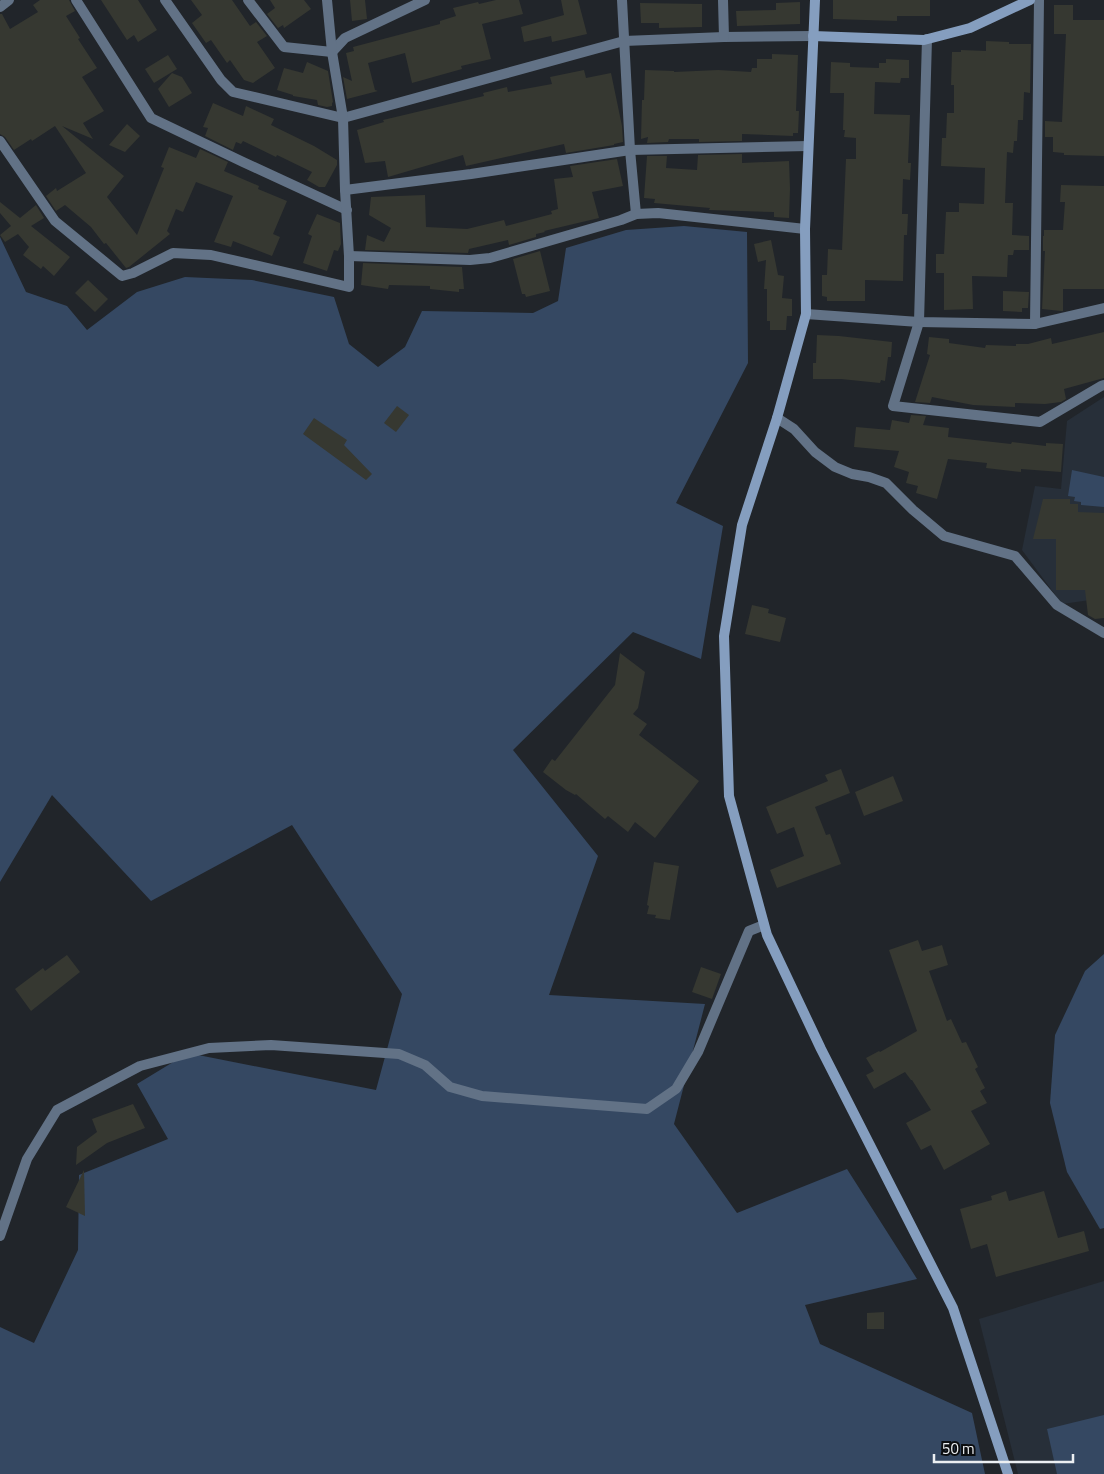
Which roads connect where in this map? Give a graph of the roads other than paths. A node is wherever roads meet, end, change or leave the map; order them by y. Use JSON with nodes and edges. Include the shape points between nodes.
{"nodes":[{"id":1,"x":9,"y":0,"type":"edge"},
{"id":2,"x":76,"y":0,"type":"edge"},
{"id":3,"x":165,"y":0,"type":"edge"},
{"id":4,"x":248,"y":0,"type":"edge"},
{"id":5,"x":327,"y":0,"type":"edge"},
{"id":6,"x":424,"y":0,"type":"edge"},
{"id":7,"x":622,"y":0,"type":"edge"},
{"id":8,"x":723,"y":0,"type":"edge"},
{"id":9,"x":815,"y":0,"type":"edge"},
{"id":10,"x":1030,"y":0,"type":"edge"},
{"id":11,"x":1039,"y":0,"type":"edge"},
{"id":12,"x":0,"y":7,"type":"edge"},
{"id":13,"x":813,"y":36,"type":"junction"},
{"id":14,"x":724,"y":37,"type":"junction"},
{"id":15,"x":928,"y":39,"type":"junction"},
{"id":16,"x":624,"y":41,"type":"junction"},
{"id":17,"x":332,"y":52,"type":"junction"},
{"id":18,"x":343,"y":118,"type":"junction"},
{"id":19,"x":0,"y":141,"type":"edge"},
{"id":20,"x":808,"y":146,"type":"junction"},
{"id":21,"x":630,"y":150,"type":"junction"},
{"id":22,"x":345,"y":190,"type":"junction"},
{"id":23,"x":347,"y":210,"type":"junction"},
{"id":24,"x":636,"y":214,"type":"junction"},
{"id":25,"x":804,"y":228,"type":"junction"},
{"id":26,"x":350,"y":256,"type":"junction"},
{"id":27,"x":1104,"y":308,"type":"edge"},
{"id":28,"x":806,"y":314,"type":"junction"},
{"id":29,"x":919,"y":322,"type":"junction"},
{"id":30,"x":1035,"y":324,"type":"junction"},
{"id":31,"x":1104,"y":385,"type":"edge"},
{"id":32,"x":778,"y":418,"type":"junction"},
{"id":33,"x":1104,"y":633,"type":"edge"},
{"id":34,"x":764,"y":926,"type":"junction"},
{"id":35,"x":0,"y":1236,"type":"edge"},
{"id":36,"x":1008,"y":1474,"type":"edge"}],
"edges":[{"from":1,"to":12,"type":"street"},
{"from":2,"to":23,"type":"street","via":[[151,118]]},
{"from":3,"to":18,"type":"street","via":[[220,80],[234,92]]},
{"from":4,"to":17,"type":"street","via":[[284,47]]},
{"from":5,"to":17,"type":"street"},
{"from":6,"to":17,"type":"street","via":[[344,38]]},
{"from":7,"to":16,"type":"street"},
{"from":8,"to":14,"type":"street"},
{"from":9,"to":13,"type":"street"},
{"from":10,"to":15,"type":"street","via":[[970,28]]},
{"from":11,"to":30,"type":"street"},
{"from":13,"to":14,"type":"street"},
{"from":13,"to":15,"type":"street"},
{"from":13,"to":20,"type":"street"},
{"from":14,"to":16,"type":"street"},
{"from":15,"to":29,"type":"street"},
{"from":16,"to":18,"type":"street"},
{"from":16,"to":21,"type":"street"},
{"from":17,"to":18,"type":"street"},
{"from":18,"to":22,"type":"street"},
{"from":19,"to":26,"type":"street","via":[[55,221],[122,276],[173,253],[211,256],[349,287]]},
{"from":20,"to":21,"type":"street"},
{"from":20,"to":25,"type":"street"},
{"from":21,"to":22,"type":"street"},
{"from":21,"to":24,"type":"street"},
{"from":22,"to":23,"type":"street"},
{"from":23,"to":26,"type":"street"},
{"from":24,"to":25,"type":"street","via":[[658,213]]},
{"from":24,"to":26,"type":"street","via":[[490,258]]},
{"from":25,"to":28,"type":"street"},
{"from":27,"to":30,"type":"street"},
{"from":28,"to":29,"type":"street"},
{"from":28,"to":32,"type":"street"},
{"from":29,"to":30,"type":"street"},
{"from":29,"to":31,"type":"street","via":[[893,406],[1040,422]]},
{"from":32,"to":33,"type":"street","via":[[835,466],[886,483],[944,536],[1015,556],[1058,605]]},
{"from":32,"to":34,"type":"street","via":[[742,524],[724,636],[729,796]]},
{"from":34,"to":35,"type":"street","via":[[749,931],[698,1052],[676,1089],[647,1108],[482,1096],[450,1087],[425,1065],[399,1054],[271,1045],[209,1048],[140,1066],[58,1110],[26,1159]]},
{"from":34,"to":36,"type":"street","via":[[821,1049],[953,1308]]}]}
